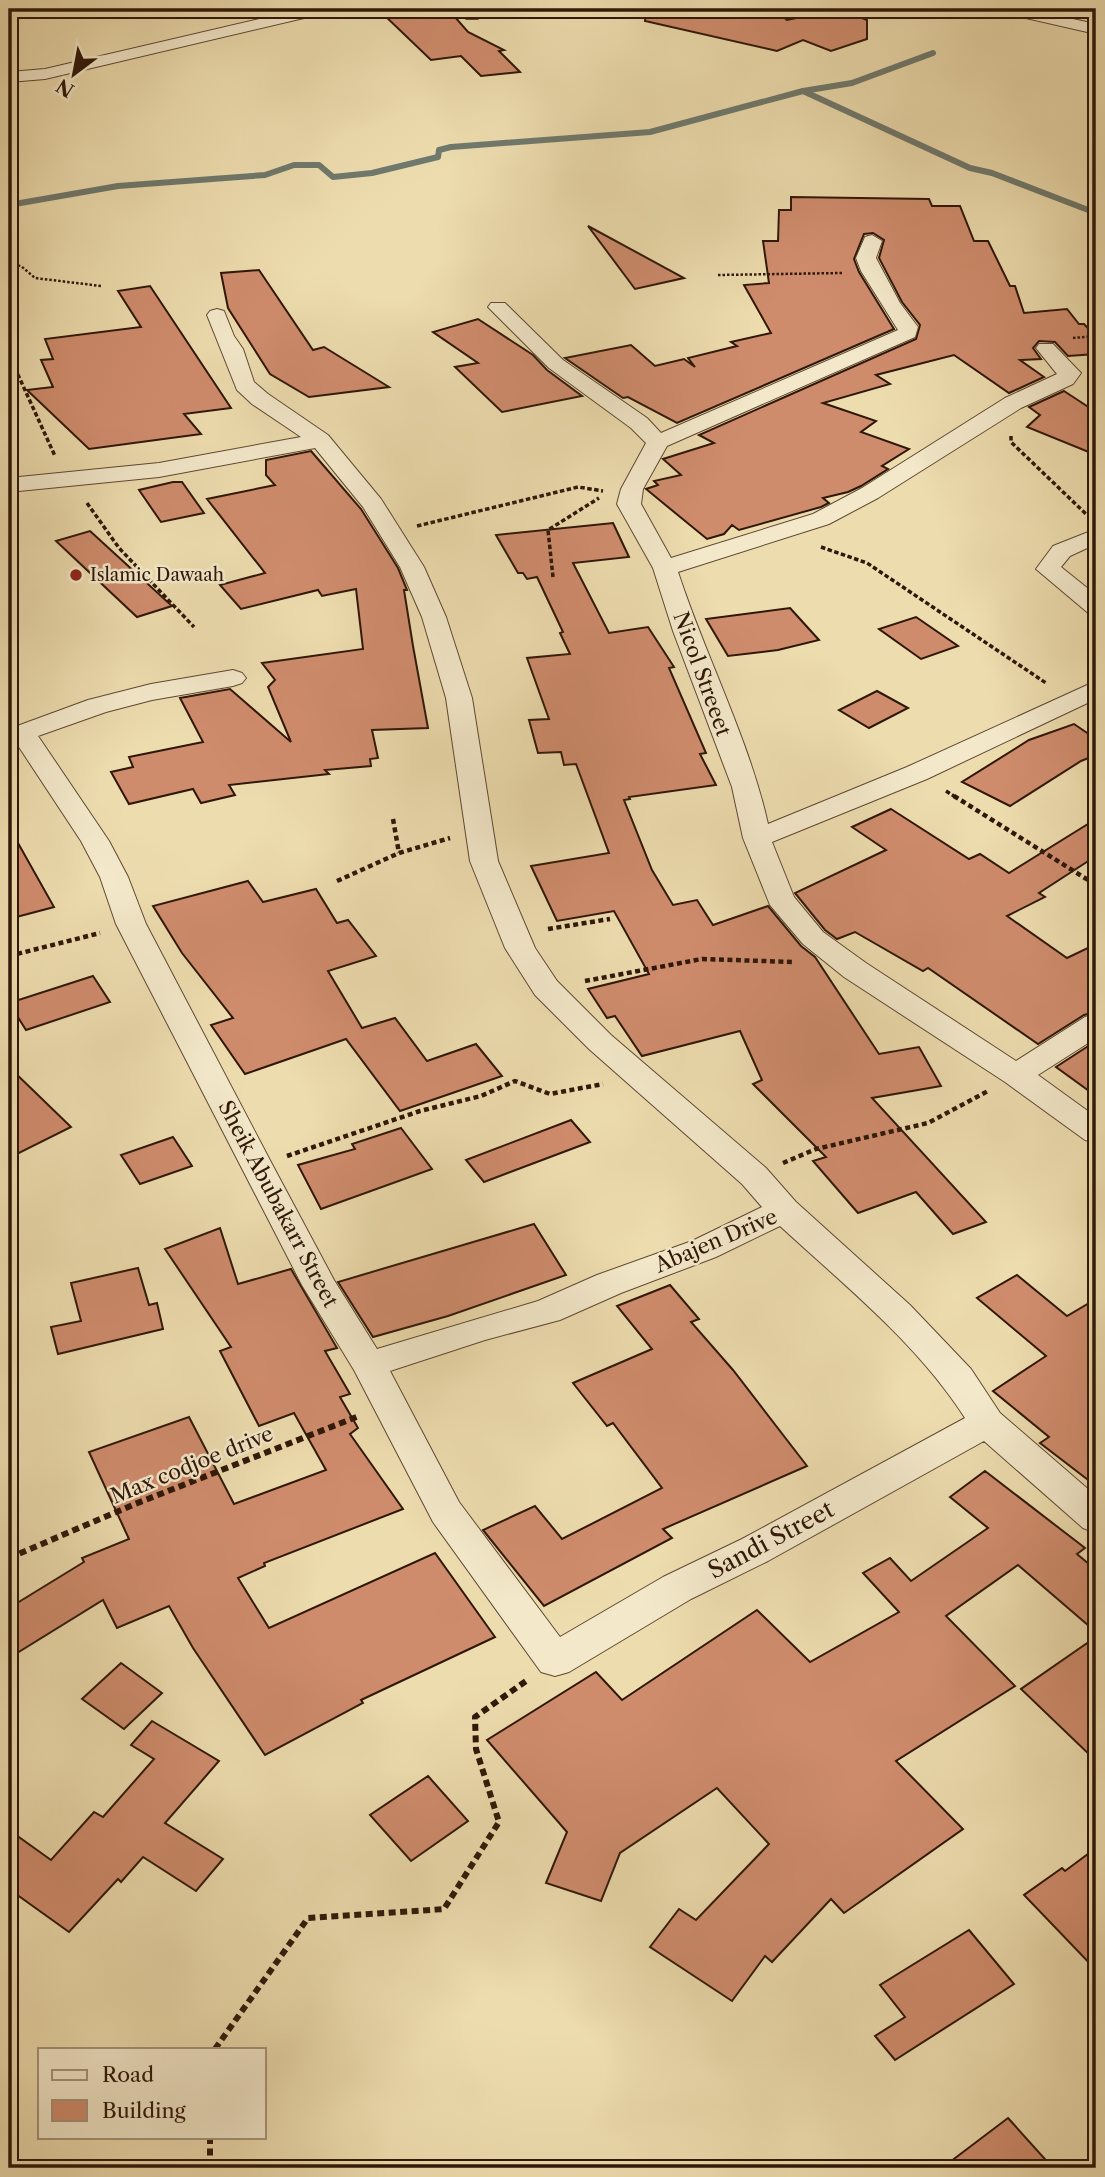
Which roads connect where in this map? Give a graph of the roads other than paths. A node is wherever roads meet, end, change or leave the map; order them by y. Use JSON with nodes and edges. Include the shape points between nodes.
{"nodes":[{"id":1,"x":321,"y":9,"type":"edge"},
{"id":2,"x":1006,"y":9,"type":"edge"},
{"id":3,"x":1096,"y":29,"type":"edge"},
{"id":4,"x":9,"y":77,"type":"edge"},
{"id":5,"x":872,"y":241,"type":"dead end"},
{"id":6,"x":498,"y":307,"type":"dead end"},
{"id":7,"x":216,"y":315,"type":"dead end"},
{"id":8,"x":1046,"y":348,"type":"dead end"},
{"id":9,"x":320,"y":440,"type":"junction"},
{"id":10,"x":658,"y":442,"type":"junction"},
{"id":11,"x":9,"y":485,"type":"edge"},
{"id":12,"x":1091,"y":525,"type":"edge"},
{"id":13,"x":665,"y":568,"type":"junction"},
{"id":14,"x":1096,"y":607,"type":"edge"},
{"id":15,"x":233,"y":678,"type":"dead end"},
{"id":16,"x":1085,"y":696,"type":"edge"},
{"id":17,"x":17,"y":737,"type":"edge"},
{"id":18,"x":757,"y":838,"type":"junction"},
{"id":19,"x":1096,"y":1024,"type":"edge"},
{"id":20,"x":1016,"y":1075,"type":"junction"},
{"id":21,"x":1096,"y":1132,"type":"edge"},
{"id":22,"x":784,"y":1210,"type":"junction"},
{"id":23,"x":369,"y":1365,"type":"junction"},
{"id":24,"x":987,"y":1423,"type":"junction"},
{"id":25,"x":1096,"y":1518,"type":"edge"},
{"id":26,"x":555,"y":1660,"type":"joint"}],
"edges":[{"from":1,"to":4,"type":"street","via":[[45,74]]},
{"from":2,"to":3,"type":"street"},
{"from":5,"to":10,"type":"street","via":[[866,258],[871,271],[908,333]]},
{"from":6,"to":10,"type":"street","via":[[556,364],[639,423]]},
{"from":7,"to":9,"type":"street","via":[[245,384]]},
{"from":8,"to":13,"type":"street","via":[[1070,373],[1068,377],[1013,403],[870,493],[821,519]]},
{"from":9,"to":11,"type":"street","via":[[159,470]]},
{"from":9,"to":22,"type":"street","via":[[390,529],[435,617],[459,698],[484,860],[520,948],[546,988],[638,1077],[754,1176]]},
{"from":10,"to":13,"type":"street","name":"Nicol Streeet","via":[[632,489],[629,504]]},
{"from":12,"to":14,"type":"street","via":[[1048,569]]},
{"from":13,"to":18,"type":"street","name":"Nicol Streeet","via":[[746,787]]},
{"from":15,"to":17,"type":"street","via":[[97,706]]},
{"from":16,"to":18,"type":"street","via":[[917,773]]},
{"from":17,"to":23,"type":"street","name":"Sheik Abubakarr Street","via":[[95,841],[131,925],[319,1285]]},
{"from":18,"to":20,"type":"street","name":"Nicol Streeet","via":[[780,899],[813,938]]},
{"from":19,"to":20,"type":"street"},
{"from":20,"to":21,"type":"street","name":"Nicol Streeet"},
{"from":22,"to":23,"type":"street","name":"Abajen Drive","via":[[704,1249],[548,1311]]},
{"from":22,"to":24,"type":"street","name":"Abajen Drive","via":[[898,1314],[958,1378]]},
{"from":23,"to":26,"type":"street","name":"Sheik Abubakarr Street","via":[[446,1512]]},
{"from":24,"to":25,"type":"street","name":"Abajen Drive"},
{"from":24,"to":26,"type":"street","name":"Sandi Street","via":[[677,1588]]}]}
